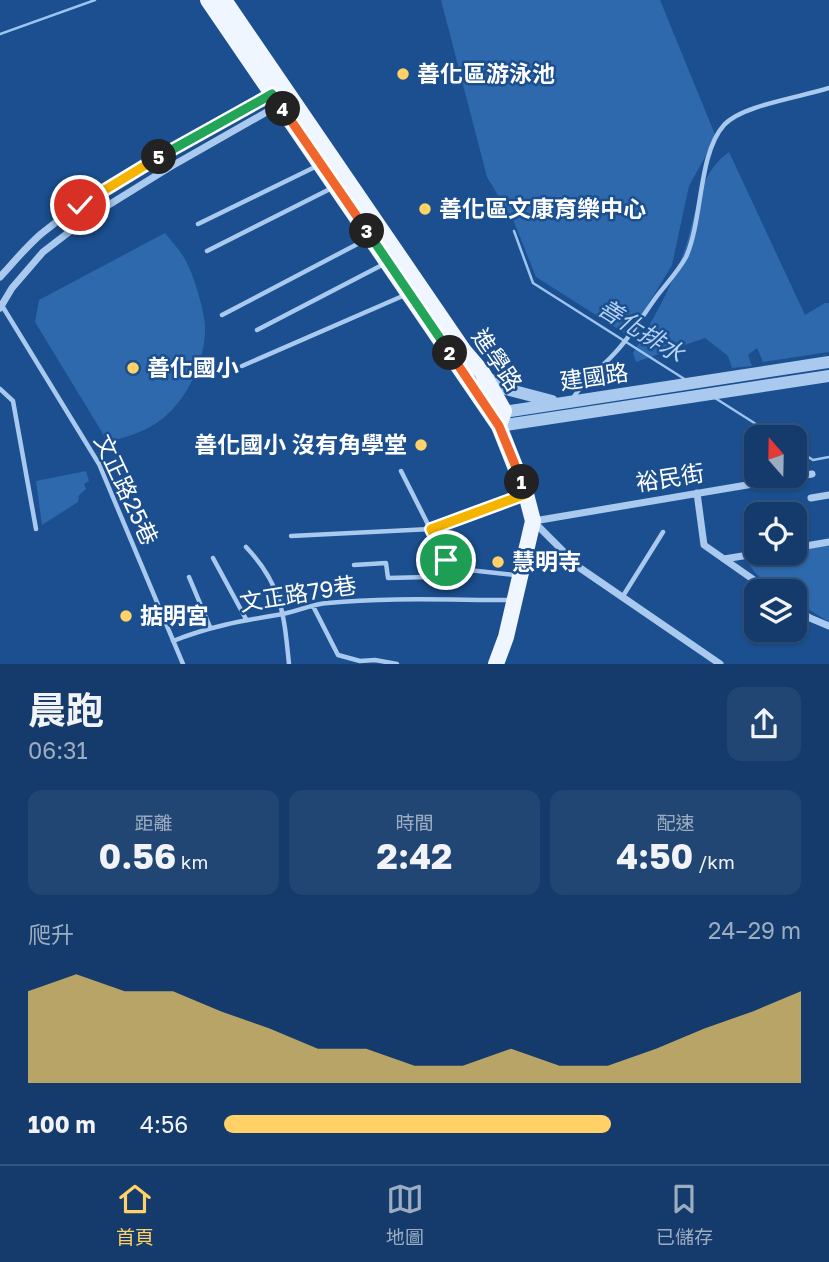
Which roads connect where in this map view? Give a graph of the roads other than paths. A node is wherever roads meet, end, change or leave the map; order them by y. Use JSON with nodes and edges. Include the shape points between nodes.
{"nodes":[{"id":1,"x":208,"y":0,"type":"edge"},
{"id":2,"x":224,"y":0,"type":"edge"},
{"id":3,"x":829,"y":88,"type":"edge"},
{"id":4,"x":281,"y":96,"type":"junction"},
{"id":5,"x":320,"y":164,"type":"junction"},
{"id":6,"x":335,"y":186,"type":"junction"},
{"id":7,"x":198,"y":225,"type":"dead end"},
{"id":8,"x":371,"y":237,"type":"junction"},
{"id":9,"x":207,"y":251,"type":"dead end"},
{"id":10,"x":388,"y":262,"type":"junction"},
{"id":11,"x":0,"y":277,"type":"edge"},
{"id":12,"x":409,"y":293,"type":"junction"},
{"id":13,"x":1,"y":306,"type":"edge"},
{"id":14,"x":222,"y":315,"type":"dead end"},
{"id":15,"x":257,"y":330,"type":"dead end"},
{"id":16,"x":829,"y":362,"type":"edge"},
{"id":17,"x":242,"y":366,"type":"dead end"},
{"id":18,"x":482,"y":372,"type":"junction"},
{"id":19,"x":829,"y":376,"type":"edge"},
{"id":20,"x":701,"y":388,"type":"junction"},
{"id":21,"x":0,"y":389,"type":"edge"},
{"id":22,"x":565,"y":402,"type":"junction"},
{"id":23,"x":498,"y":417,"type":"junction"},
{"id":24,"x":401,"y":471,"type":"dead end"},
{"id":25,"x":812,"y":474,"type":"dead end"},
{"id":26,"x":697,"y":493,"type":"junction"},
{"id":27,"x":526,"y":494,"type":"junction"},
{"id":28,"x":829,"y":495,"type":"edge"},
{"id":29,"x":811,"y":498,"type":"dead end"},
{"id":30,"x":533,"y":521,"type":"junction"},
{"id":31,"x":36,"y":529,"type":"dead end"},
{"id":32,"x":431,"y":529,"type":"junction"},
{"id":33,"x":663,"y":532,"type":"dead end"},
{"id":34,"x":291,"y":536,"type":"dead end"},
{"id":35,"x":829,"y":542,"type":"edge"},
{"id":36,"x":807,"y":546,"type":"edge"},
{"id":37,"x":246,"y":547,"type":"dead end"},
{"id":38,"x":744,"y":556,"type":"edge"},
{"id":39,"x":213,"y":558,"type":"dead end"},
{"id":40,"x":724,"y":559,"type":"junction"},
{"id":41,"x":354,"y":565,"type":"dead end"},
{"id":42,"x":450,"y":568,"type":"junction"},
{"id":43,"x":521,"y":575,"type":"junction"},
{"id":44,"x":189,"y":577,"type":"dead end"},
{"id":45,"x":752,"y":579,"type":"edge"},
{"id":46,"x":622,"y":598,"type":"junction"},
{"id":47,"x":516,"y":600,"type":"junction"},
{"id":48,"x":313,"y":606,"type":"junction"},
{"id":49,"x":283,"y":614,"type":"junction"},
{"id":50,"x":807,"y":616,"type":"edge"},
{"id":51,"x":246,"y":618,"type":"junction"},
{"id":52,"x":829,"y":626,"type":"edge"},
{"id":53,"x":210,"y":627,"type":"junction"},
{"id":54,"x":173,"y":641,"type":"junction"},
{"id":55,"x":183,"y":663,"type":"edge"},
{"id":56,"x":289,"y":663,"type":"edge"},
{"id":57,"x":397,"y":663,"type":"edge"},
{"id":58,"x":496,"y":663,"type":"edge"},
{"id":59,"x":720,"y":663,"type":"edge"}],
"edges":[{"from":1,"to":4,"type":"main road","name":"進學路"},
{"from":2,"to":4,"type":"main road","name":"進學路"},
{"from":3,"to":22,"type":"lane","via":[[743,111],[726,122],[709,154],[685,258],[620,347]]},
{"from":4,"to":5,"type":"main road","name":"進學路"},
{"from":4,"to":11,"type":"street","via":[[162,155],[80,205],[39,236]]},
{"from":4,"to":13,"type":"street","via":[[86,219],[43,252]]},
{"from":4,"to":18,"type":"main road","name":"進學路"},
{"from":5,"to":6,"type":"main road","name":"進學路"},
{"from":5,"to":7,"type":"lane"},
{"from":6,"to":8,"type":"main road","name":"進學路"},
{"from":6,"to":9,"type":"lane"},
{"from":8,"to":10,"type":"main road","name":"進學路"},
{"from":8,"to":14,"type":"lane"},
{"from":10,"to":12,"type":"main road","name":"進學路"},
{"from":10,"to":15,"type":"lane"},
{"from":12,"to":17,"type":"lane"},
{"from":12,"to":23,"type":"main road","name":"進學路"},
{"from":13,"to":54,"type":"lane","name":"文正路25巷","via":[[99,464]]},
{"from":16,"to":20,"type":"street","name":"建國路"},
{"from":18,"to":22,"type":"street","via":[[506,389]]},
{"from":18,"to":23,"type":"main road","name":"進學路"},
{"from":19,"to":20,"type":"street","name":"建國路","via":[[719,392]]},
{"from":20,"to":22,"type":"street","name":"建國路","via":[[684,384]]},
{"from":20,"to":23,"type":"street","name":"建國路"},
{"from":21,"to":31,"type":"lane","via":[[13,401]]},
{"from":22,"to":23,"type":"street","name":"建國路"},
{"from":23,"to":27,"type":"main road"},
{"from":24,"to":32,"type":"lane"},
{"from":25,"to":26,"type":"street","name":"裕民街"},
{"from":26,"to":30,"type":"street","name":"裕民街"},
{"from":26,"to":40,"type":"street","via":[[704,545]]},
{"from":27,"to":30,"type":"main road"},
{"from":27,"to":32,"type":"lane"},
{"from":28,"to":29,"type":"street"},
{"from":30,"to":43,"type":"main road"},
{"from":30,"to":46,"type":"street","via":[[580,568]]},
{"from":32,"to":34,"type":"lane"},
{"from":32,"to":42,"type":"lane"},
{"from":33,"to":46,"type":"lane"},
{"from":35,"to":36,"type":"street"},
{"from":37,"to":49,"type":"lane","via":[[264,565]]},
{"from":38,"to":40,"type":"street"},
{"from":39,"to":51,"type":"lane"},
{"from":40,"to":45,"type":"street"},
{"from":41,"to":42,"type":"lane","via":[[386,563],[388,578],[429,577]]},
{"from":42,"to":43,"type":"lane"},
{"from":43,"to":47,"type":"main road"},
{"from":44,"to":53,"type":"lane"},
{"from":46,"to":59,"type":"street"},
{"from":47,"to":48,"type":"lane","name":"文正路79巷","via":[[359,600]]},
{"from":47,"to":58,"type":"main road"},
{"from":48,"to":49,"type":"lane","name":"文正路79巷"},
{"from":48,"to":57,"type":"lane","via":[[338,655]]},
{"from":49,"to":51,"type":"lane","name":"文正路79巷"},
{"from":49,"to":56,"type":"lane"},
{"from":50,"to":52,"type":"street"},
{"from":51,"to":53,"type":"lane","name":"文正路79巷"},
{"from":53,"to":54,"type":"lane","name":"文正路79巷"},
{"from":54,"to":55,"type":"lane","name":"文正路25巷"}]}
